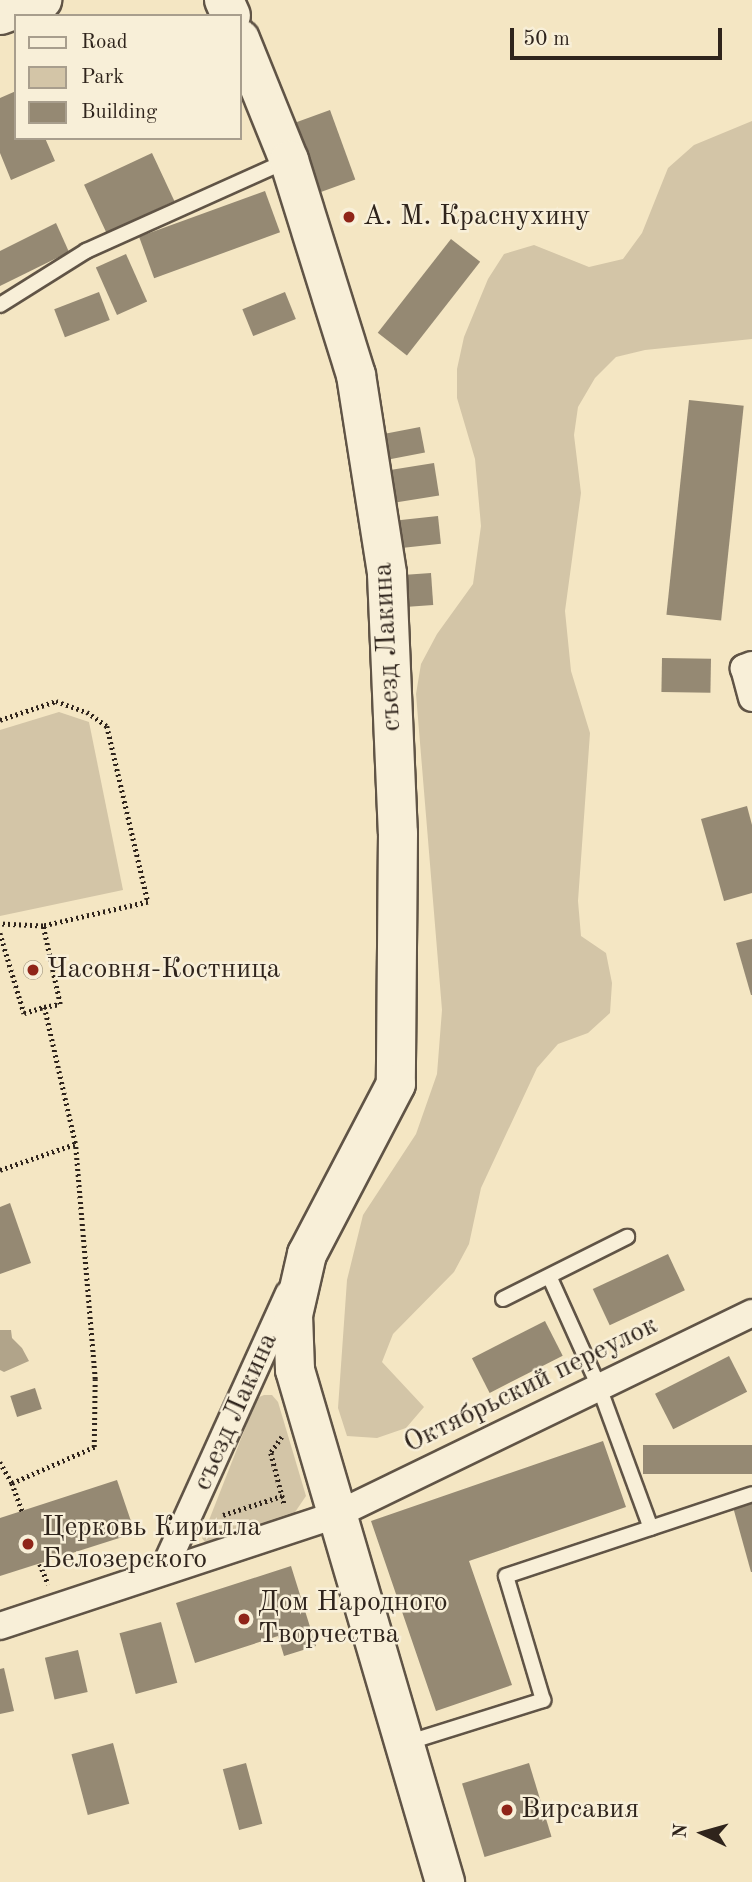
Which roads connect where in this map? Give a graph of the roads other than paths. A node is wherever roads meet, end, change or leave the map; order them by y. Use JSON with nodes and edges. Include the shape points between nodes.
{"nodes":[{"id":1,"x":41,"y":0,"type":"edge"},
{"id":2,"x":0,"y":15,"type":"edge"},
{"id":3,"x":242,"y":44,"type":"edge"},
{"id":4,"x":289,"y":160,"type":"junction"},
{"id":5,"x":0,"y":305,"type":"edge"},
{"id":6,"x":748,"y":666,"type":"edge"},
{"id":7,"x":752,"y":698,"type":"edge"},
{"id":8,"x":627,"y":1237,"type":"dead end"},
{"id":9,"x":307,"y":1254,"type":"junction"},
{"id":10,"x":550,"y":1278,"type":"junction"},
{"id":11,"x":503,"y":1299,"type":"dead end"},
{"id":12,"x":752,"y":1313,"type":"edge"},
{"id":13,"x":600,"y":1387,"type":"junction"},
{"id":14,"x":752,"y":1494,"type":"edge"},
{"id":15,"x":338,"y":1514,"type":"junction"},
{"id":16,"x":651,"y":1528,"type":"junction"},
{"id":17,"x":164,"y":1569,"type":"junction"},
{"id":18,"x":0,"y":1626,"type":"edge"},
{"id":19,"x":404,"y":1743,"type":"junction"},
{"id":20,"x":445,"y":1882,"type":"edge"}],
"edges":[{"from":1,"to":2,"type":"street"},
{"from":3,"to":4,"type":"street","name":"съезд Лакина"},
{"from":4,"to":5,"type":"lane","via":[[86,251]]},
{"from":4,"to":9,"type":"street","name":"съезд Лакина","via":[[356,375],[387,574],[398,834],[396,1084]]},
{"from":6,"to":7,"type":"street"},
{"from":8,"to":10,"type":"lane"},
{"from":9,"to":15,"type":"street","name":"съезд Лакина","via":[[293,1315],[295,1370]]},
{"from":9,"to":17,"type":"street","name":"съезд Лакина"},
{"from":10,"to":11,"type":"lane"},
{"from":10,"to":13,"type":"lane"},
{"from":12,"to":13,"type":"street","name":"Октябрьский переулок"},
{"from":13,"to":15,"type":"street","name":"Октябрьский переулок"},
{"from":13,"to":16,"type":"lane"},
{"from":14,"to":16,"type":"lane"},
{"from":15,"to":17,"type":"street","name":"Октябрьский переулок"},
{"from":15,"to":19,"type":"street","name":"съезд Лакина"},
{"from":16,"to":19,"type":"lane","via":[[506,1576],[543,1700]]},
{"from":17,"to":18,"type":"street","name":"Октябрьский переулок"},
{"from":19,"to":20,"type":"street","name":"съезд Лакина"}]}
